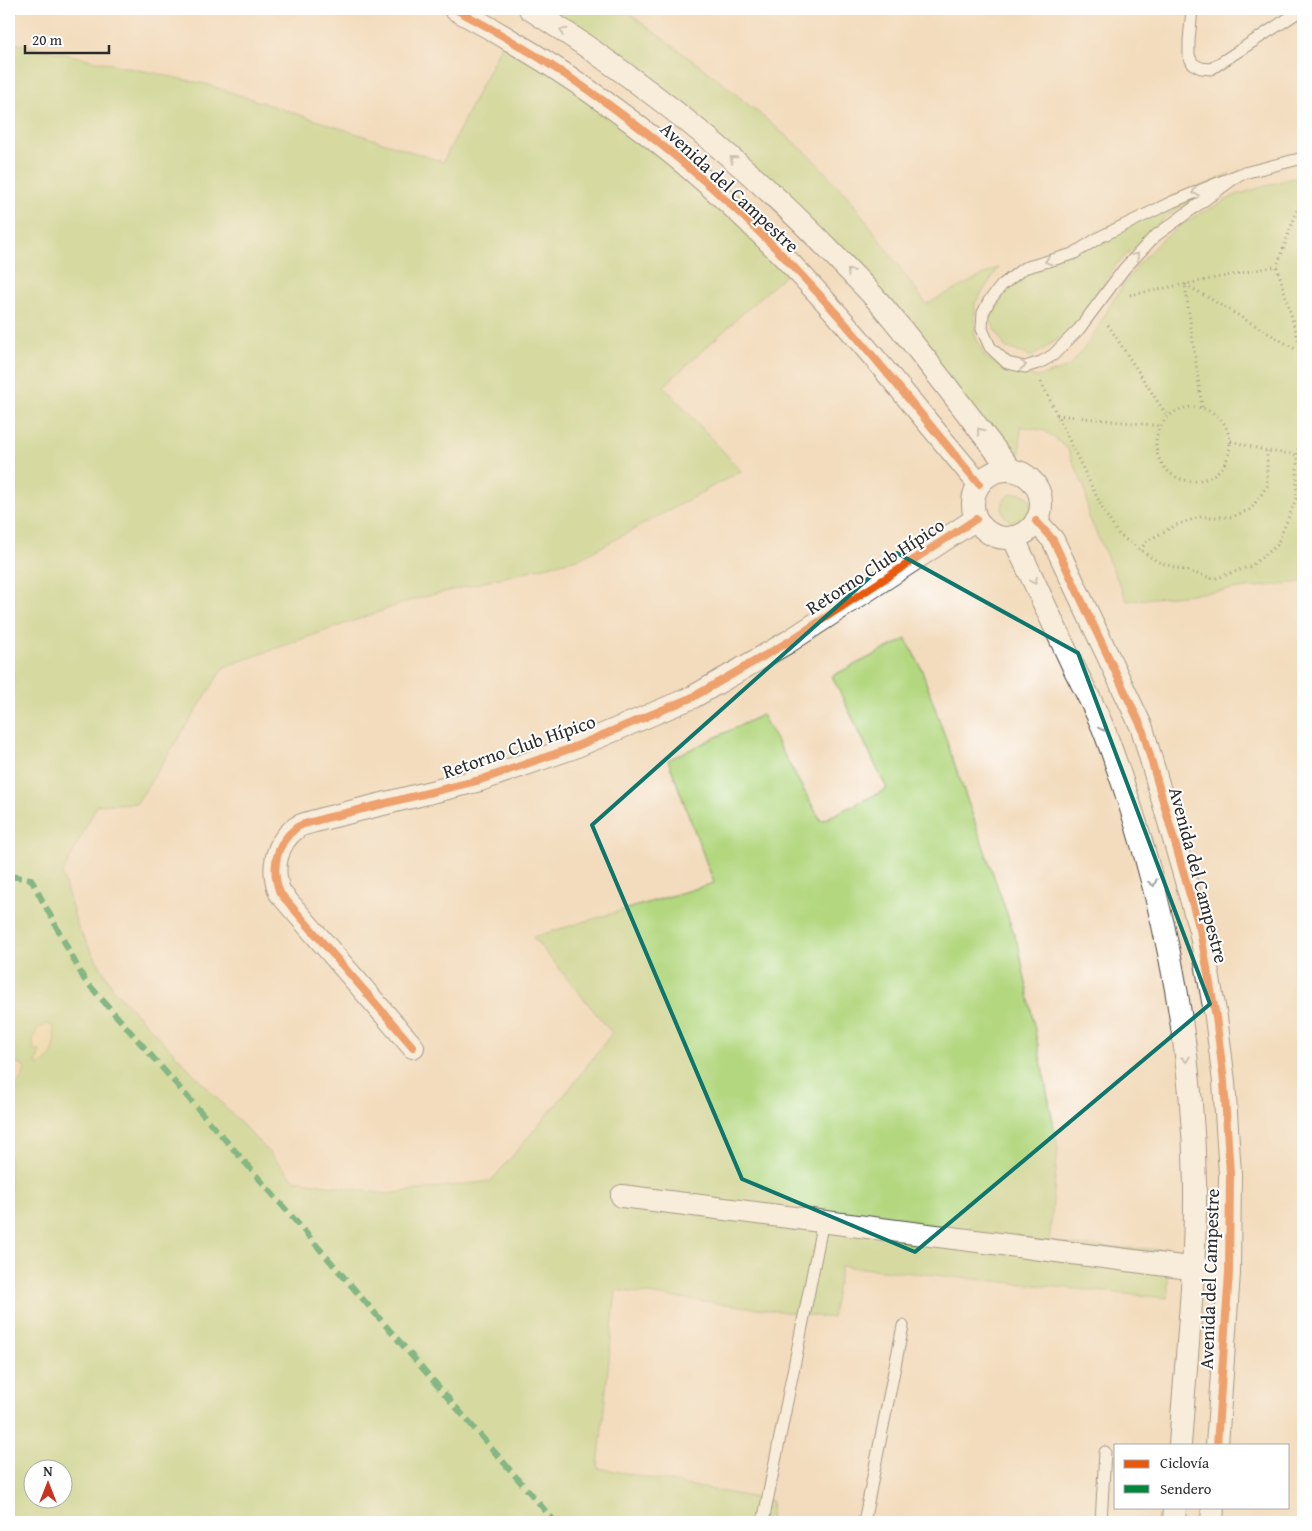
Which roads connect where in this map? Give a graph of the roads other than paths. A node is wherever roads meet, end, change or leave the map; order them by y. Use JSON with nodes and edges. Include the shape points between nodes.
{"nodes":[{"id":1,"x":455,"y":9,"type":"edge"},
{"id":2,"x":530,"y":9,"type":"edge"},
{"id":3,"x":1192,"y":9,"type":"edge"},
{"id":4,"x":1303,"y":9,"type":"edge"},
{"id":5,"x":1303,"y":158,"type":"edge"},
{"id":6,"x":1240,"y":174,"type":"junction"},
{"id":7,"x":1010,"y":469,"type":"junction"},
{"id":8,"x":979,"y":484,"type":"junction"},
{"id":9,"x":976,"y":519,"type":"junction"},
{"id":10,"x":1036,"y":521,"type":"junction"},
{"id":11,"x":1013,"y":537,"type":"junction"},
{"id":12,"x":1216,"y":1017,"type":"junction"},
{"id":13,"x":1182,"y":1021,"type":"junction"},
{"id":14,"x":414,"y":1047,"type":"dead end"},
{"id":15,"x":622,"y":1196,"type":"dead end"},
{"id":16,"x":824,"y":1221,"type":"junction"},
{"id":17,"x":1192,"y":1269,"type":"junction"},
{"id":18,"x":1229,"y":1272,"type":"junction"},
{"id":19,"x":904,"y":1326,"type":"dead end"},
{"id":20,"x":1180,"y":1444,"type":"edge"},
{"id":21,"x":1217,"y":1444,"type":"edge"},
{"id":22,"x":1105,"y":1452,"type":"dead end"},
{"id":23,"x":1175,"y":1508,"type":"edge"},
{"id":24,"x":1213,"y":1508,"type":"edge"},
{"id":25,"x":763,"y":1522,"type":"edge"},
{"id":26,"x":864,"y":1522,"type":"edge"},
{"id":27,"x":1101,"y":1522,"type":"edge"},
{"id":28,"x":1174,"y":1522,"type":"edge"},
{"id":29,"x":1212,"y":1522,"type":"edge"}],
"edges":[{"from":1,"to":8,"type":"street","name":"Avenida del Campestre","via":[[576,79],[638,125],[717,192],[785,257]]},
{"from":7,"to":2,"type":"street","name":"Avenida del Campestre","one_way":true,"via":[[884,307],[813,234],[742,166],[660,99],[597,52]]},
{"from":3,"to":4,"type":"lane","via":[[1190,56],[1193,64],[1212,69]]},
{"from":5,"to":6,"type":"lane"},
{"from":6,"to":6,"type":"lane","one_way":true,"via":[[1172,202],[1073,254],[1024,268],[1002,285],[983,313],[982,329],[990,347],[1008,363],[1025,367],[1053,354],[1079,329],[1124,269],[1154,237]]},
{"from":7,"to":8,"type":"street","via":[[990,473]]},
{"from":7,"to":10,"type":"street","via":[[1024,474],[1038,490],[1040,511]]},
{"from":8,"to":9,"type":"street","via":[[972,499]]},
{"from":9,"to":11,"type":"street","via":[[983,529],[994,535]]},
{"from":9,"to":14,"type":"street","name":"Retorno Club Hípico","via":[[788,642],[692,697],[572,748],[480,780],[297,827],[283,841],[275,860],[280,893]]},
{"from":10,"to":11,"type":"street","via":[[1028,530]]},
{"from":10,"to":12,"type":"street","name":"Avenida del Campestre","via":[[1053,540],[1142,728],[1200,930]]},
{"from":11,"to":13,"type":"street","name":"Avenida del Campestre","one_way":true,"via":[[1106,736],[1142,841],[1164,923]]},
{"from":12,"to":13,"type":"street"},
{"from":12,"to":18,"type":"street","name":"Avenida del Campestre","via":[[1230,1174]]},
{"from":13,"to":17,"type":"street","name":"Avenida del Campestre","one_way":true,"via":[[1195,1186]]},
{"from":15,"to":16,"type":"street"},
{"from":16,"to":17,"type":"street"},
{"from":16,"to":25,"type":"lane"},
{"from":17,"to":18,"type":"street"},
{"from":17,"to":20,"type":"street","name":"Avenida del Campestre"},
{"from":18,"to":21,"type":"street","name":"Avenida del Campestre"},
{"from":19,"to":26,"type":"lane"},
{"from":22,"to":27,"type":"lane"},
{"from":23,"to":28,"type":"street"},
{"from":24,"to":29,"type":"street"}]}
